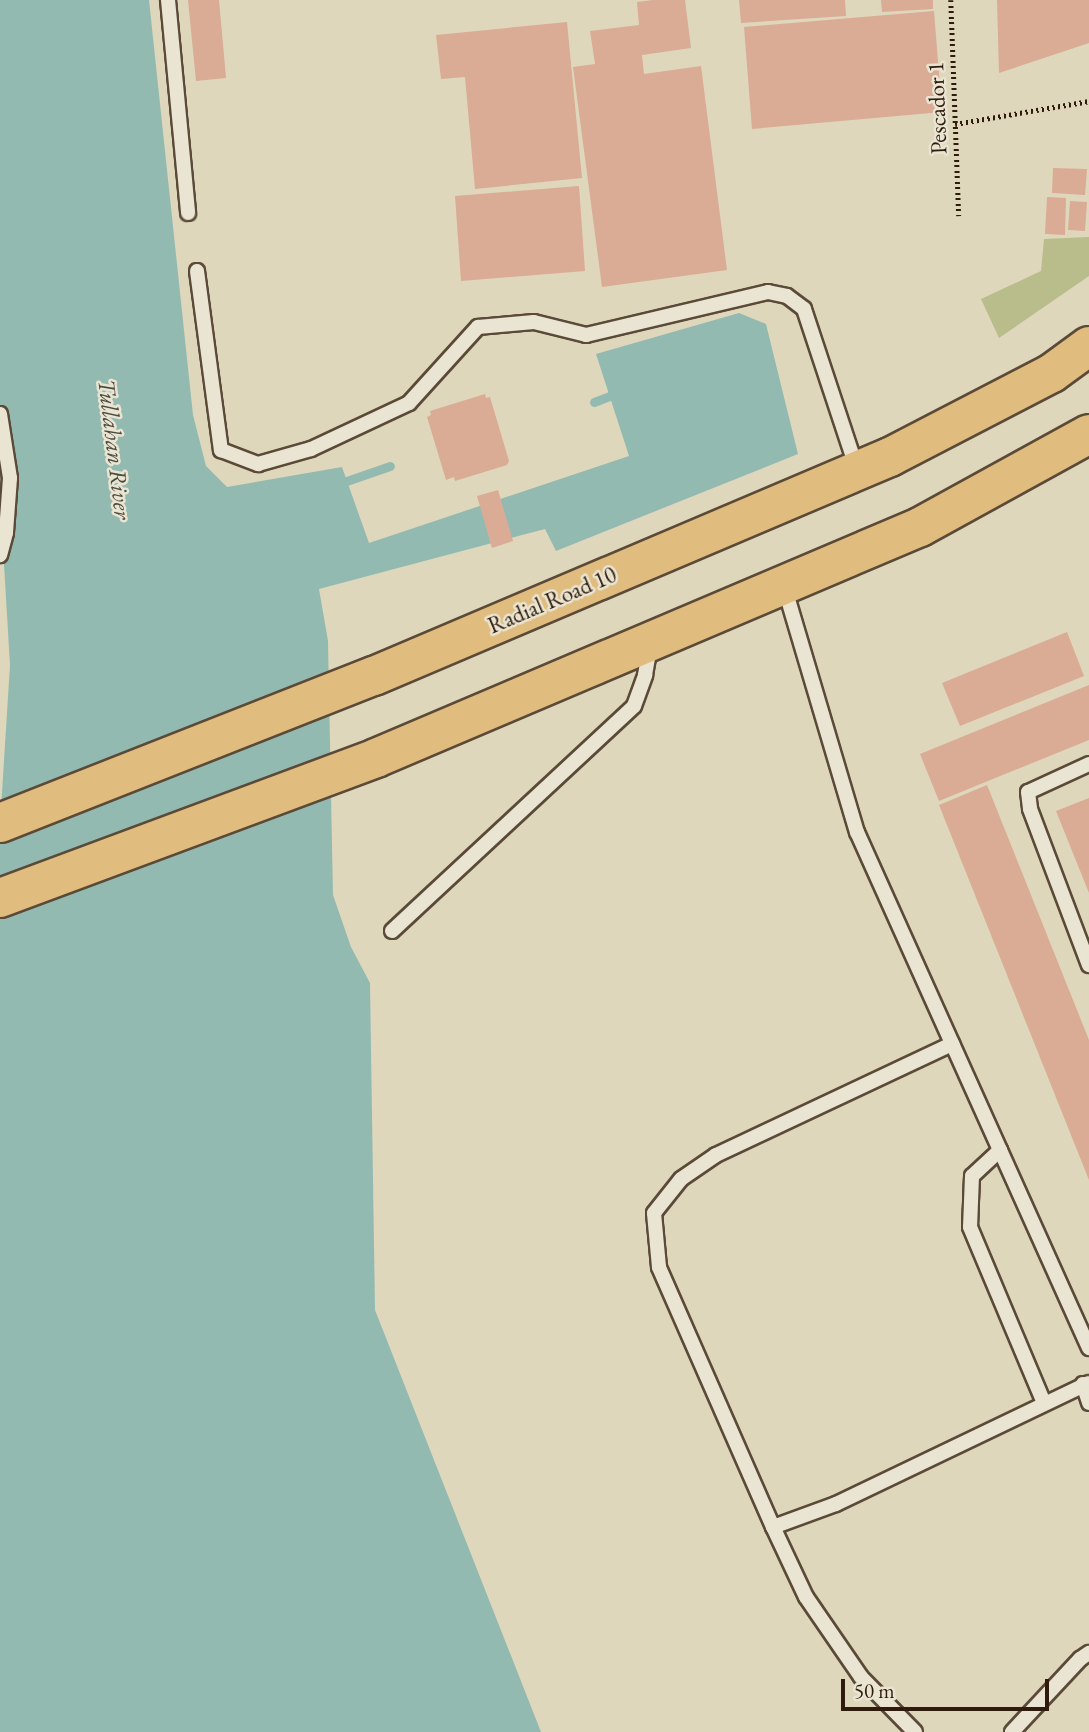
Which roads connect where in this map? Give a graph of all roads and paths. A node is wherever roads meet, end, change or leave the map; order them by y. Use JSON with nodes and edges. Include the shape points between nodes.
{"nodes":[{"id":1,"x":168,"y":0,"type":"edge"},
{"id":2,"x":951,"y":0,"type":"edge"},
{"id":3,"x":1089,"y":101,"type":"edge"},
{"id":4,"x":955,"y":124,"type":"junction"},
{"id":5,"x":188,"y":213,"type":"dead end"},
{"id":6,"x":959,"y":216,"type":"dead end"},
{"id":7,"x":197,"y":271,"type":"dead end"},
{"id":8,"x":1089,"y":346,"type":"edge"},
{"id":9,"x":0,"y":414,"type":"edge"},
{"id":10,"x":1089,"y":434,"type":"edge"},
{"id":11,"x":858,"y":471,"type":"junction"},
{"id":12,"x":0,"y":555,"type":"edge"},
{"id":13,"x":784,"y":584,"type":"junction"},
{"id":14,"x":651,"y":641,"type":"junction"},
{"id":15,"x":1089,"y":764,"type":"edge"},
{"id":16,"x":0,"y":823,"type":"edge"},
{"id":17,"x":0,"y":898,"type":"edge"},
{"id":18,"x":392,"y":931,"type":"dead end"},
{"id":19,"x":1089,"y":965,"type":"edge"},
{"id":20,"x":952,"y":1044,"type":"junction"},
{"id":21,"x":1000,"y":1150,"type":"junction"},
{"id":22,"x":1089,"y":1348,"type":"edge"},
{"id":23,"x":1086,"y":1384,"type":"edge"},
{"id":24,"x":1044,"y":1403,"type":"junction"},
{"id":25,"x":1089,"y":1403,"type":"edge"},
{"id":26,"x":773,"y":1527,"type":"junction"},
{"id":27,"x":1089,"y":1653,"type":"edge"},
{"id":28,"x":915,"y":1732,"type":"edge"},
{"id":29,"x":1012,"y":1732,"type":"edge"}],
"edges":[{"from":1,"to":5,"type":"lane"},
{"from":2,"to":4,"type":"path","name":"Pescador 1"},
{"from":3,"to":4,"type":"path"},
{"from":4,"to":6,"type":"path","name":"Pescador 1"},
{"from":7,"to":11,"type":"lane","via":[[221,450],[258,464],[311,449],[409,403],[478,327],[534,322],[586,335],[768,292],[787,296],[804,309]]},
{"from":8,"to":11,"type":"highway","name":"Radial Road 10","via":[[1052,373]]},
{"from":9,"to":12,"type":"lane","via":[[10,478]]},
{"from":10,"to":13,"type":"highway","via":[[920,527]]},
{"from":11,"to":16,"type":"highway","name":"Radial Road 10","via":[[374,676]]},
{"from":13,"to":14,"type":"highway"},
{"from":13,"to":20,"type":"lane","via":[[857,832]]},
{"from":14,"to":17,"type":"highway","via":[[376,758]]},
{"from":14,"to":18,"type":"lane","via":[[634,706]]},
{"from":15,"to":19,"type":"lane","via":[[1028,792],[1030,809]]},
{"from":20,"to":21,"type":"lane"},
{"from":20,"to":26,"type":"lane","via":[[716,1155],[681,1179],[654,1213],[659,1267]]},
{"from":21,"to":22,"type":"lane"},
{"from":21,"to":24,"type":"lane","via":[[972,1177],[970,1227]]},
{"from":23,"to":24,"type":"lane"},
{"from":23,"to":25,"type":"lane"},
{"from":24,"to":26,"type":"lane","via":[[836,1504]]},
{"from":26,"to":28,"type":"lane","via":[[806,1597],[861,1677]]},
{"from":27,"to":29,"type":"lane"}]}
